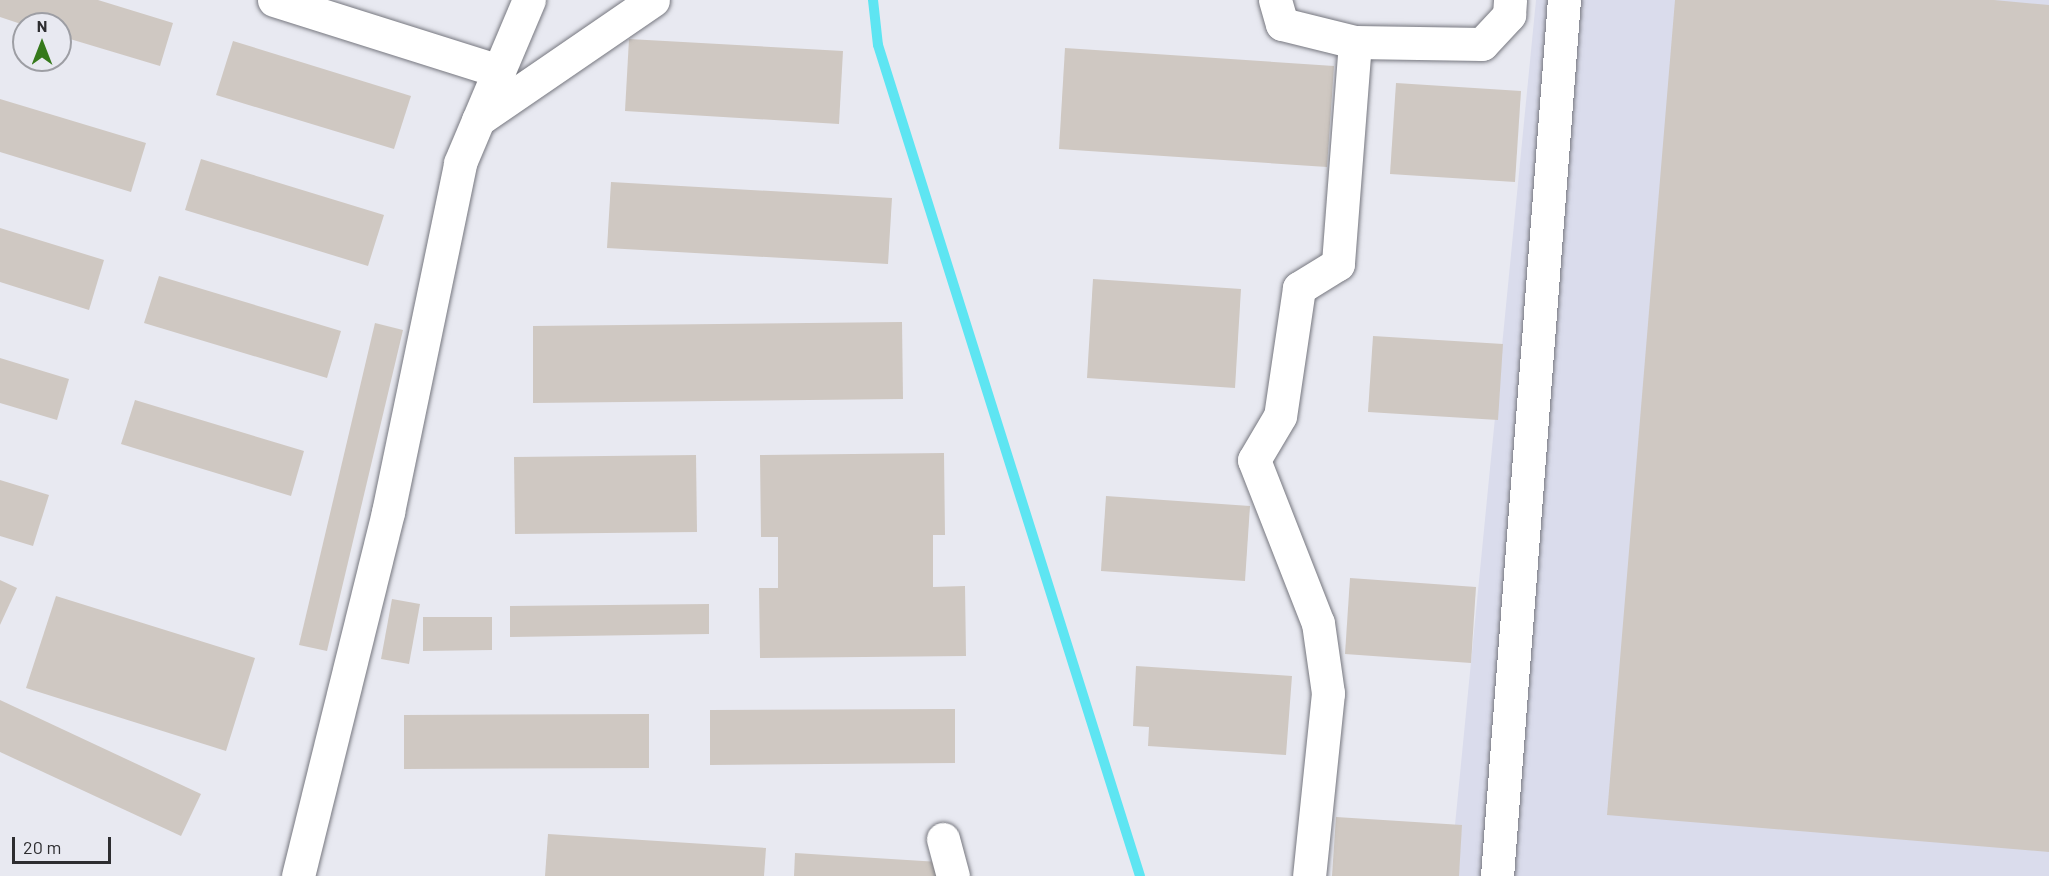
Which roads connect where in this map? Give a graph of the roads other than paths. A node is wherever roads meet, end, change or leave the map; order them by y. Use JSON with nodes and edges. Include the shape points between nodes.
{"nodes":[{"id":1,"x":273,"y":0,"type":"edge"},
{"id":2,"x":529,"y":0,"type":"edge"},
{"id":3,"x":654,"y":0,"type":"edge"},
{"id":4,"x":1275,"y":0,"type":"edge"},
{"id":5,"x":1510,"y":0,"type":"edge"},
{"id":6,"x":1564,"y":0,"type":"edge"},
{"id":7,"x":1355,"y":42,"type":"junction"},
{"id":8,"x":499,"y":71,"type":"junction"},
{"id":9,"x":478,"y":120,"type":"junction"},
{"id":10,"x":943,"y":839,"type":"dead end"},
{"id":11,"x":298,"y":876,"type":"edge"},
{"id":12,"x":953,"y":876,"type":"edge"},
{"id":13,"x":1309,"y":876,"type":"edge"},
{"id":14,"x":1497,"y":876,"type":"edge"}],
"edges":[{"from":1,"to":8,"type":"street"},
{"from":2,"to":8,"type":"street"},
{"from":3,"to":9,"type":"street"},
{"from":4,"to":7,"type":"street","via":[[1282,24]]},
{"from":5,"to":7,"type":"street","via":[[1509,15],[1482,44]]},
{"from":6,"to":14,"type":"street"},
{"from":7,"to":13,"type":"street","via":[[1338,264],[1299,288],[1280,416],[1254,460],[1318,623],[1326,681]]},
{"from":8,"to":9,"type":"street"},
{"from":9,"to":11,"type":"street","via":[[460,163],[388,512]]},
{"from":10,"to":12,"type":"street"}]}
